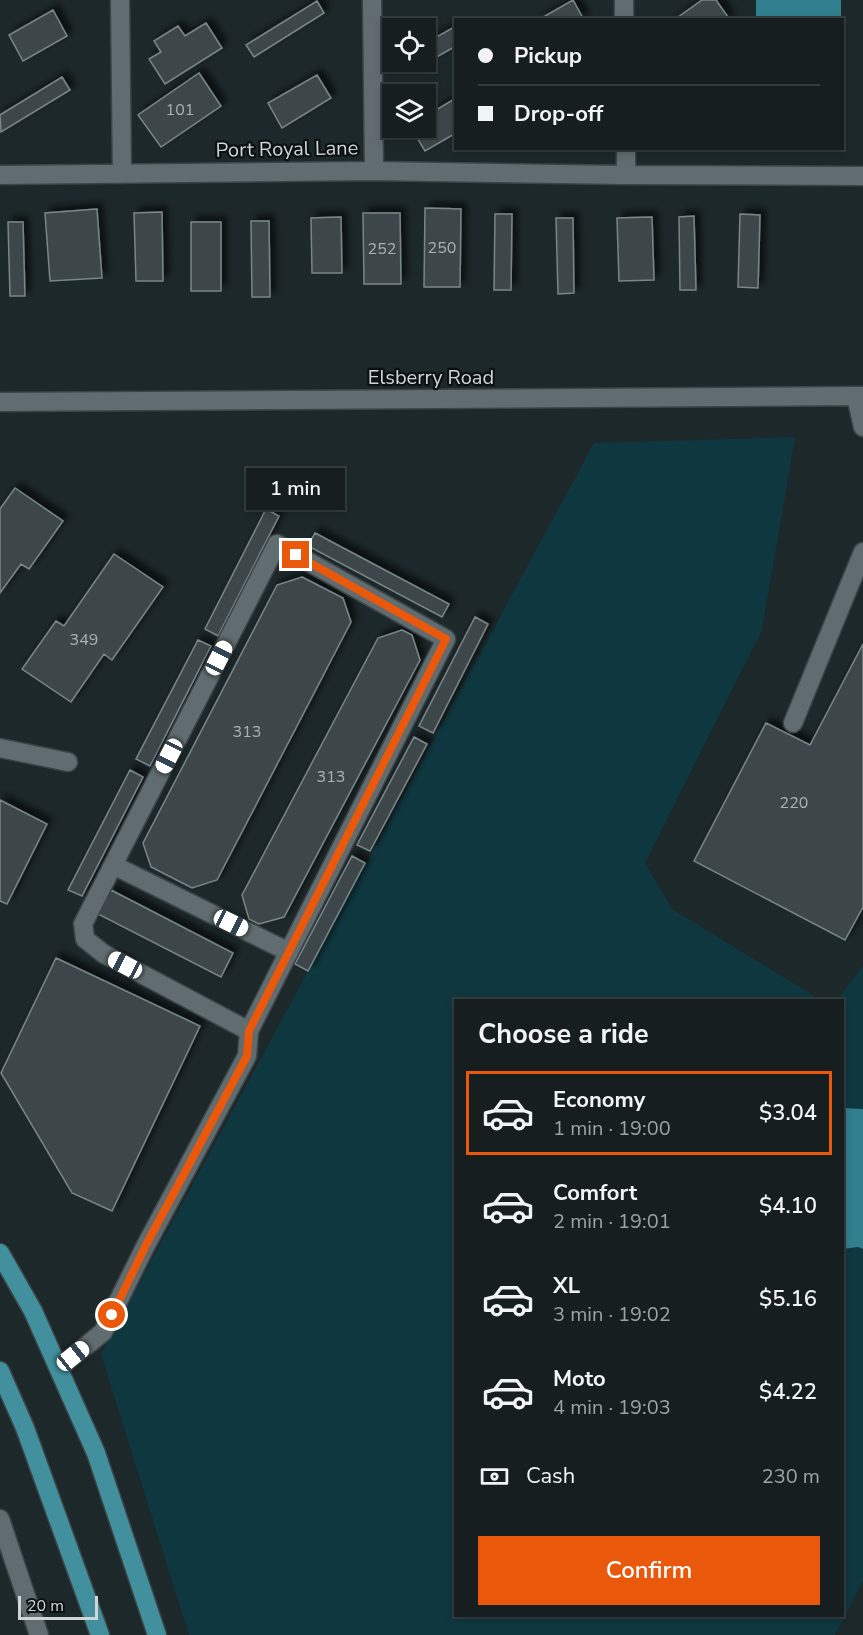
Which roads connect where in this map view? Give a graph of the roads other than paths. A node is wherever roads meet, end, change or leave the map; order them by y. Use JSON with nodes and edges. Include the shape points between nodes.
{"nodes":[{"id":1,"x":120,"y":0,"type":"edge"},
{"id":2,"x":372,"y":0,"type":"edge"},
{"id":3,"x":624,"y":0,"type":"edge"},
{"id":4,"x":624,"y":18,"type":"edge"},
{"id":5,"x":626,"y":150,"type":"edge"},
{"id":6,"x":374,"y":171,"type":"junction"},
{"id":7,"x":122,"y":174,"type":"junction"},
{"id":8,"x":0,"y":175,"type":"edge"},
{"id":9,"x":626,"y":175,"type":"junction"},
{"id":10,"x":863,"y":176,"type":"edge"},
{"id":11,"x":860,"y":396,"type":"edge"},
{"id":12,"x":0,"y":402,"type":"edge"},
{"id":13,"x":863,"y":426,"type":"edge"},
{"id":14,"x":863,"y":552,"type":"edge"},
{"id":15,"x":793,"y":723,"type":"dead end"},
{"id":16,"x":0,"y":748,"type":"edge"},
{"id":17,"x":68,"y":762,"type":"dead end"},
{"id":18,"x":113,"y":865,"type":"junction"},
{"id":19,"x":289,"y":952,"type":"junction"},
{"id":20,"x":249,"y":1031,"type":"junction"},
{"id":21,"x":0,"y":1253,"type":"edge"},
{"id":22,"x":59,"y":1368,"type":"junction"},
{"id":23,"x":0,"y":1371,"type":"edge"},
{"id":24,"x":0,"y":1519,"type":"edge"},
{"id":25,"x":39,"y":1635,"type":"edge"},
{"id":26,"x":100,"y":1635,"type":"edge"},
{"id":27,"x":157,"y":1635,"type":"edge"}],
"edges":[{"from":1,"to":7,"type":"street"},
{"from":2,"to":6,"type":"street"},
{"from":3,"to":4,"type":"street"},
{"from":5,"to":9,"type":"street"},
{"from":6,"to":7,"type":"street","name":"Port Royal Lane"},
{"from":6,"to":9,"type":"street","name":"Port Royal Lane"},
{"from":7,"to":8,"type":"street","name":"Port Royal Lane"},
{"from":9,"to":10,"type":"street","name":"Port Royal Lane"},
{"from":11,"to":12,"type":"street","name":"Elsberry Road"},
{"from":11,"to":13,"type":"street"},
{"from":14,"to":15,"type":"street"},
{"from":16,"to":17,"type":"street"},
{"from":18,"to":19,"type":"street"},
{"from":18,"to":19,"type":"street","via":[[277,544],[446,639]]},
{"from":18,"to":20,"type":"street","via":[[83,924],[85,939],[104,954]]},
{"from":19,"to":20,"type":"street"},
{"from":20,"to":22,"type":"street","via":[[247,1056],[103,1332]]},
{"from":21,"to":22,"type":"main road"},
{"from":22,"to":27,"type":"main road","via":[[96,1452]]},
{"from":23,"to":26,"type":"main road","via":[[25,1428]]},
{"from":24,"to":25,"type":"street"}]}
